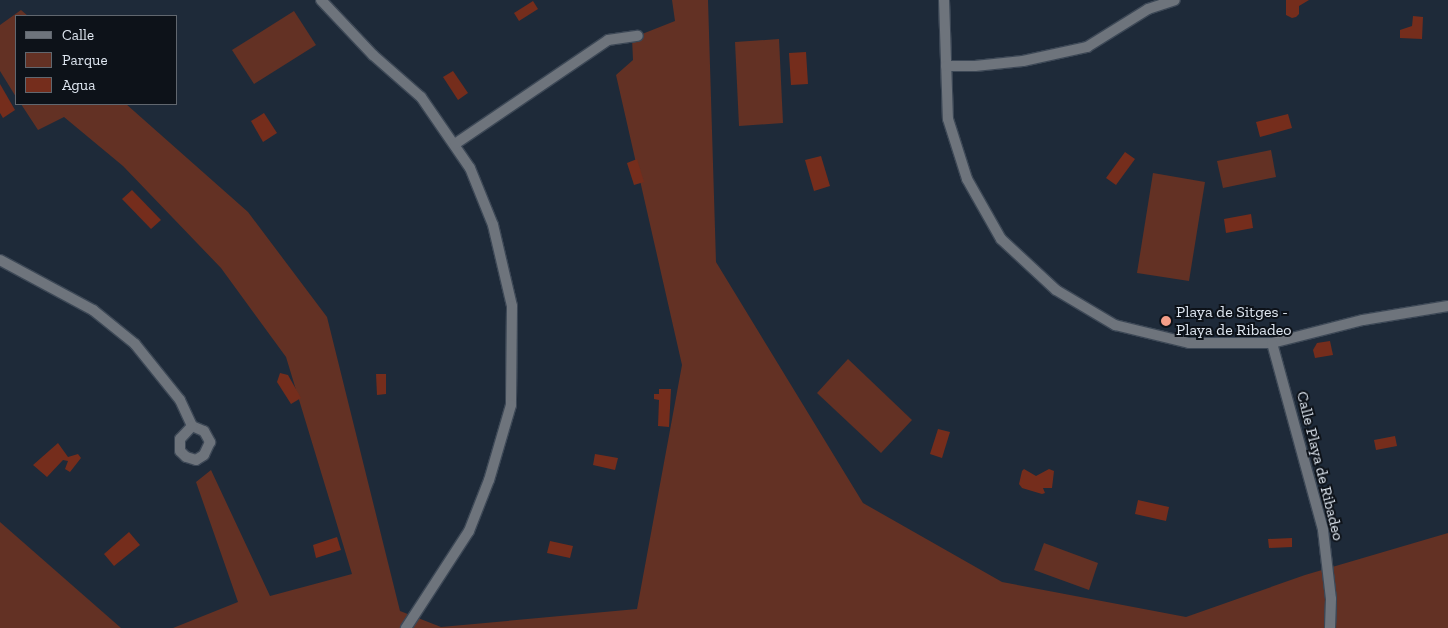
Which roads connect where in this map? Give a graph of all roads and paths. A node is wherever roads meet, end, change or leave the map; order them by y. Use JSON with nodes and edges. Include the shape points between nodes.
{"nodes":[{"id":1,"x":321,"y":0,"type":"edge"},
{"id":2,"x":944,"y":0,"type":"edge"},
{"id":3,"x":1175,"y":0,"type":"edge"},
{"id":4,"x":638,"y":36,"type":"dead end"},
{"id":5,"x":946,"y":66,"type":"junction"},
{"id":6,"x":454,"y":144,"type":"junction"},
{"id":7,"x":0,"y":260,"type":"edge"},
{"id":8,"x":1448,"y":306,"type":"edge"},
{"id":9,"x":1272,"y":343,"type":"junction"},
{"id":10,"x":192,"y":426,"type":"dead end"},
{"id":11,"x":406,"y":628,"type":"edge"},
{"id":12,"x":1330,"y":628,"type":"edge"}],
"edges":[{"from":1,"to":6,"type":"street","via":[[373,55],[421,97]]},
{"from":2,"to":5,"type":"street"},
{"from":3,"to":5,"type":"street","via":[[1148,9],[1087,47],[1023,61]]},
{"from":4,"to":6,"type":"street","via":[[608,40]]},
{"from":5,"to":9,"type":"street","via":[[948,119],[967,179],[1001,238],[1056,290],[1115,326],[1189,343]]},
{"from":6,"to":11,"type":"street","via":[[470,168],[493,225],[512,306],[511,405],[489,480],[469,531]]},
{"from":7,"to":10,"type":"street","via":[[92,310],[135,344],[180,400]]},
{"from":8,"to":9,"type":"street","via":[[1363,320]]},
{"from":9,"to":12,"type":"street","name":"Calle Playa de Ribadeo","via":[[1323,530],[1331,599]]}]}
